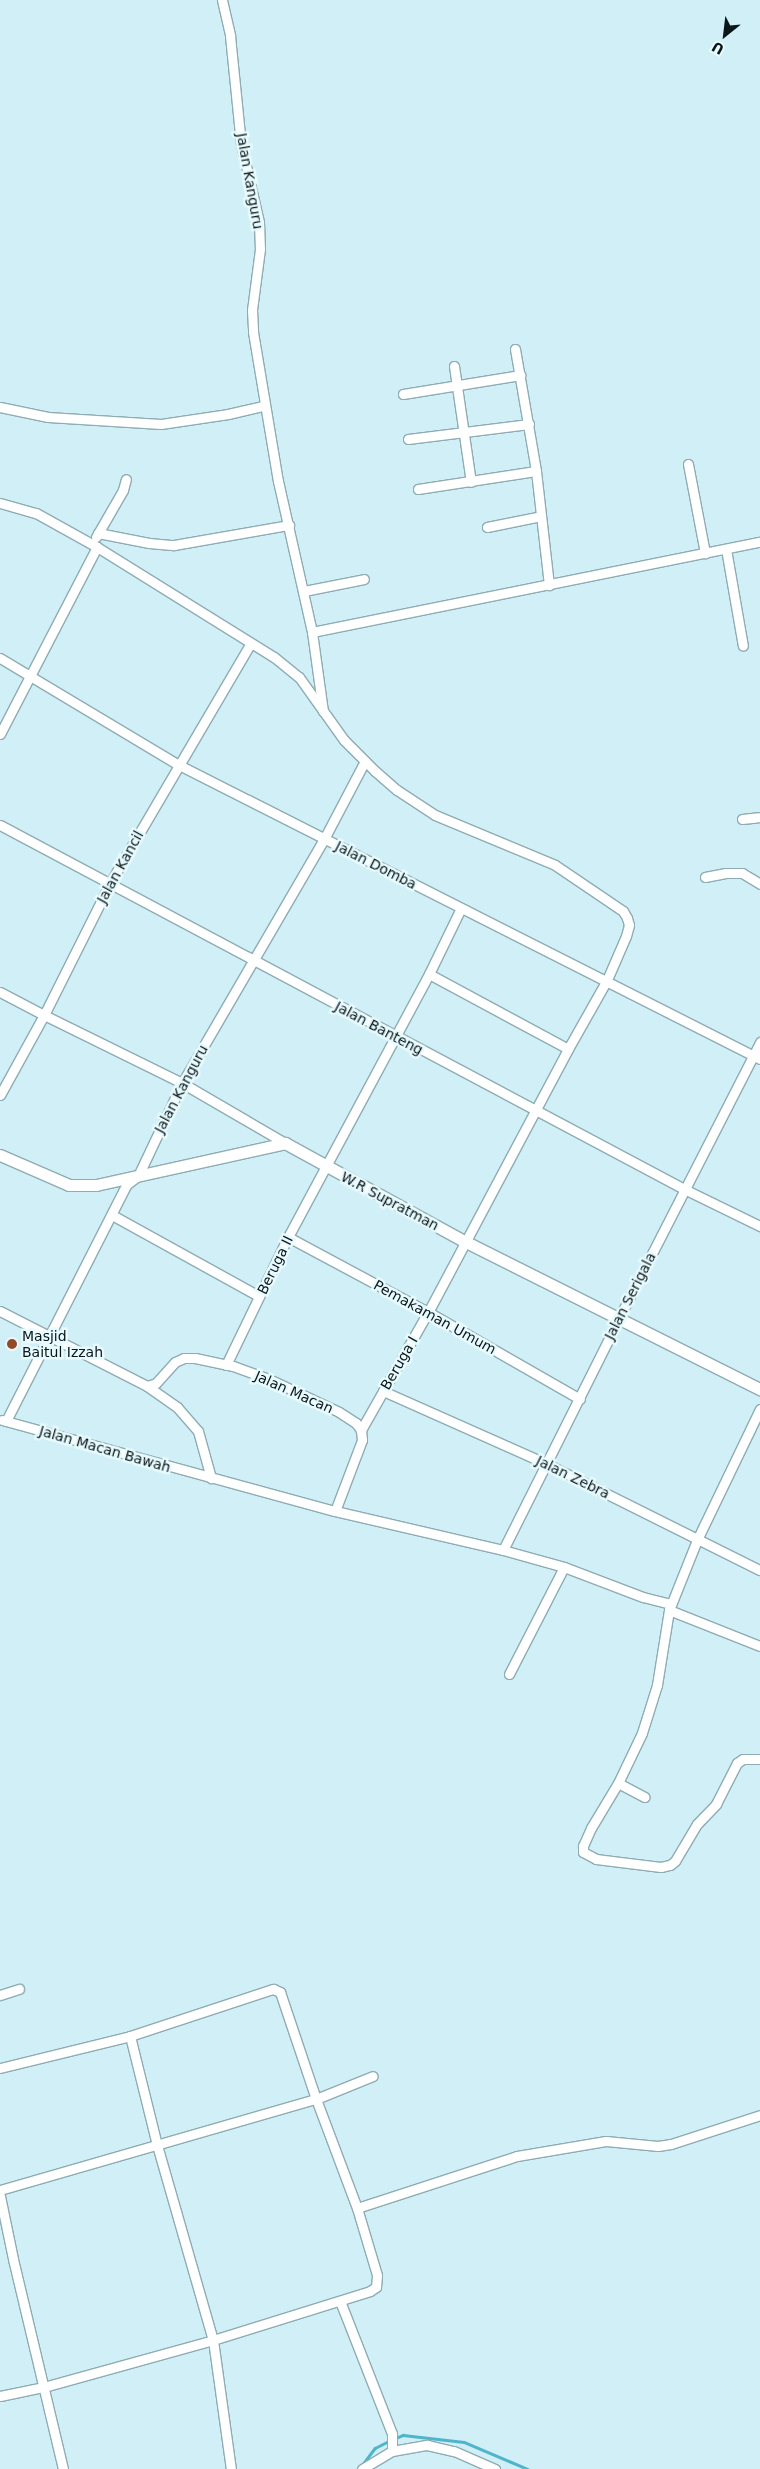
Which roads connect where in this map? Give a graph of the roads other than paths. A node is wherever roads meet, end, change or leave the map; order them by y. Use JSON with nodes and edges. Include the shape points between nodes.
{"nodes":[{"id":1,"x":222,"y":0,"type":"edge"},
{"id":2,"x":516,"y":349,"type":"dead end"},
{"id":3,"x":454,"y":366,"type":"dead end"},
{"id":4,"x":520,"y":375,"type":"junction"},
{"id":5,"x":456,"y":385,"type":"junction"},
{"id":6,"x":403,"y":394,"type":"dead end"},
{"id":7,"x":263,"y":406,"type":"junction"},
{"id":8,"x":0,"y":407,"type":"edge"},
{"id":9,"x":529,"y":424,"type":"junction"},
{"id":10,"x":464,"y":433,"type":"junction"},
{"id":11,"x":408,"y":439,"type":"dead end"},
{"id":12,"x":688,"y":464,"type":"dead end"},
{"id":13,"x":536,"y":471,"type":"junction"},
{"id":14,"x":126,"y":478,"type":"dead end"},
{"id":15,"x":471,"y":482,"type":"junction"},
{"id":16,"x":418,"y":489,"type":"dead end"},
{"id":17,"x":0,"y":503,"type":"edge"},
{"id":18,"x":541,"y":516,"type":"junction"},
{"id":19,"x":288,"y":526,"type":"junction"},
{"id":20,"x":487,"y":527,"type":"dead end"},
{"id":21,"x":98,"y":533,"type":"junction"},
{"id":22,"x":760,"y":542,"type":"edge"},
{"id":23,"x":94,"y":545,"type":"junction"},
{"id":24,"x":726,"y":549,"type":"junction"},
{"id":25,"x":705,"y":553,"type":"junction"},
{"id":26,"x":364,"y":579,"type":"dead end"},
{"id":27,"x":549,"y":585,"type":"junction"},
{"id":28,"x":304,"y":591,"type":"junction"},
{"id":29,"x":312,"y":632,"type":"junction"},
{"id":30,"x":250,"y":644,"type":"junction"},
{"id":31,"x":742,"y":646,"type":"dead end"},
{"id":32,"x":0,"y":658,"type":"edge"},
{"id":33,"x":29,"y":676,"type":"junction"},
{"id":34,"x":324,"y":714,"type":"junction"},
{"id":35,"x":0,"y":734,"type":"edge"},
{"id":36,"x":365,"y":761,"type":"junction"},
{"id":37,"x":179,"y":765,"type":"junction"},
{"id":38,"x":760,"y":817,"type":"edge"},
{"id":39,"x":742,"y":819,"type":"dead end"},
{"id":40,"x":0,"y":825,"type":"edge"},
{"id":41,"x":324,"y":839,"type":"junction"},
{"id":42,"x":705,"y":877,"type":"dead end"},
{"id":43,"x":110,"y":883,"type":"junction"},
{"id":44,"x":760,"y":884,"type":"edge"},
{"id":45,"x":461,"y":908,"type":"junction"},
{"id":46,"x":253,"y":962,"type":"junction"},
{"id":47,"x":429,"y":974,"type":"junction"},
{"id":48,"x":607,"y":980,"type":"junction"},
{"id":49,"x":0,"y":992,"type":"edge"},
{"id":50,"x":44,"y":1016,"type":"junction"},
{"id":51,"x":396,"y":1037,"type":"junction"},
{"id":52,"x":760,"y":1042,"type":"edge"},
{"id":53,"x":568,"y":1048,"type":"junction"},
{"id":54,"x":756,"y":1057,"type":"edge"},
{"id":55,"x":182,"y":1083,"type":"junction"},
{"id":56,"x":0,"y":1095,"type":"edge"},
{"id":57,"x":535,"y":1111,"type":"junction"},
{"id":58,"x":285,"y":1143,"type":"junction"},
{"id":59,"x":0,"y":1156,"type":"edge"},
{"id":60,"x":326,"y":1166,"type":"junction"},
{"id":61,"x":138,"y":1176,"type":"junction"},
{"id":62,"x":684,"y":1190,"type":"junction"},
{"id":63,"x":112,"y":1215,"type":"junction"},
{"id":64,"x":760,"y":1226,"type":"edge"},
{"id":65,"x":288,"y":1237,"type":"junction"},
{"id":66,"x":466,"y":1242,"type":"junction"},
{"id":67,"x":259,"y":1296,"type":"junction"},
{"id":68,"x":0,"y":1311,"type":"edge"},
{"id":69,"x":428,"y":1312,"type":"junction"},
{"id":70,"x":619,"y":1318,"type":"junction"},
{"id":71,"x":50,"y":1336,"type":"junction"},
{"id":72,"x":226,"y":1365,"type":"junction"},
{"id":73,"x":147,"y":1386,"type":"junction"},
{"id":74,"x":760,"y":1389,"type":"edge"},
{"id":75,"x":383,"y":1391,"type":"junction"},
{"id":76,"x":580,"y":1399,"type":"junction"},
{"id":77,"x":760,"y":1409,"type":"edge"},
{"id":78,"x":3,"y":1420,"type":"edge"},
{"id":79,"x":361,"y":1430,"type":"junction"},
{"id":80,"x":547,"y":1464,"type":"junction"},
{"id":81,"x":211,"y":1478,"type":"junction"},
{"id":82,"x":336,"y":1511,"type":"junction"},
{"id":83,"x":697,"y":1540,"type":"junction"},
{"id":84,"x":503,"y":1550,"type":"junction"},
{"id":85,"x":564,"y":1568,"type":"junction"},
{"id":86,"x":760,"y":1570,"type":"edge"},
{"id":87,"x":670,"y":1607,"type":"junction"},
{"id":88,"x":760,"y":1646,"type":"edge"},
{"id":89,"x":509,"y":1674,"type":"dead end"},
{"id":90,"x":760,"y":1759,"type":"edge"},
{"id":91,"x":618,"y":1783,"type":"junction"},
{"id":92,"x":644,"y":1796,"type":"dead end"},
{"id":93,"x":19,"y":1989,"type":"dead end"},
{"id":94,"x":0,"y":1995,"type":"edge"},
{"id":95,"x":130,"y":2036,"type":"junction"},
{"id":96,"x":0,"y":2068,"type":"edge"},
{"id":97,"x":373,"y":2076,"type":"dead end"},
{"id":98,"x":316,"y":2099,"type":"junction"},
{"id":99,"x":760,"y":2115,"type":"edge"},
{"id":100,"x":157,"y":2145,"type":"junction"},
{"id":101,"x":0,"y":2190,"type":"edge"},
{"id":102,"x":0,"y":2196,"type":"edge"},
{"id":103,"x":357,"y":2208,"type":"junction"},
{"id":104,"x":340,"y":2301,"type":"junction"},
{"id":105,"x":213,"y":2340,"type":"junction"},
{"id":106,"x":44,"y":2387,"type":"junction"},
{"id":107,"x":0,"y":2396,"type":"edge"},
{"id":108,"x":392,"y":2448,"type":"junction"},
{"id":109,"x":63,"y":2469,"type":"edge"},
{"id":110,"x":231,"y":2469,"type":"edge"},
{"id":111,"x":362,"y":2469,"type":"edge"},
{"id":112,"x":495,"y":2469,"type":"edge"}],
"edges":[{"from":1,"to":7,"type":"street","name":"Jalan Kanguru","via":[[230,36],[241,144],[259,222],[260,249],[251,321]]},
{"from":2,"to":4,"type":"street"},
{"from":3,"to":5,"type":"street"},
{"from":4,"to":5,"type":"street"},
{"from":4,"to":9,"type":"street"},
{"from":5,"to":6,"type":"street"},
{"from":5,"to":10,"type":"street"},
{"from":7,"to":8,"type":"street","via":[[161,424],[56,418]]},
{"from":7,"to":19,"type":"street","name":"Jalan Kanguru"},
{"from":9,"to":10,"type":"street"},
{"from":9,"to":13,"type":"street"},
{"from":10,"to":11,"type":"street"},
{"from":10,"to":15,"type":"street"},
{"from":12,"to":25,"type":"street"},
{"from":13,"to":15,"type":"street"},
{"from":13,"to":18,"type":"street"},
{"from":14,"to":21,"type":"street"},
{"from":15,"to":16,"type":"street"},
{"from":17,"to":23,"type":"street","name":"Beruga I","via":[[36,513]]},
{"from":18,"to":20,"type":"street"},
{"from":18,"to":27,"type":"street"},
{"from":19,"to":21,"type":"street","via":[[174,546]]},
{"from":19,"to":28,"type":"street","name":"Jalan Kanguru"},
{"from":21,"to":23,"type":"street"},
{"from":22,"to":24,"type":"street"},
{"from":23,"to":30,"type":"street","name":"Beruga I","via":[[205,612]]},
{"from":23,"to":33,"type":"street"},
{"from":24,"to":25,"type":"street"},
{"from":24,"to":31,"type":"street"},
{"from":25,"to":27,"type":"street"},
{"from":26,"to":28,"type":"street"},
{"from":27,"to":29,"type":"street"},
{"from":28,"to":29,"type":"street","name":"Jalan Kanguru"},
{"from":29,"to":34,"type":"street"},
{"from":30,"to":34,"type":"street","name":"Beruga I","via":[[294,672]]},
{"from":30,"to":37,"type":"street","name":"Jalan Kancil"},
{"from":32,"to":33,"type":"street","name":"Jalan Domba"},
{"from":33,"to":35,"type":"street"},
{"from":33,"to":37,"type":"street","name":"Jalan Domba"},
{"from":34,"to":36,"type":"street","name":"Beruga I"},
{"from":36,"to":41,"type":"street","name":"Jalan Kanguru"},
{"from":36,"to":48,"type":"street","name":"Beruga I","via":[[397,790],[427,810],[555,865],[623,911],[630,925]]},
{"from":37,"to":41,"type":"street","name":"Jalan Domba"},
{"from":37,"to":43,"type":"street","name":"Jalan Kancil"},
{"from":38,"to":39,"type":"street"},
{"from":40,"to":43,"type":"street","name":"Jalan Banteng"},
{"from":41,"to":45,"type":"street","name":"Jalan Domba"},
{"from":41,"to":46,"type":"street","name":"Jalan Kanguru"},
{"from":42,"to":44,"type":"street","via":[[742,873]]},
{"from":43,"to":46,"type":"street","name":"Jalan Banteng"},
{"from":43,"to":50,"type":"street","name":"Jalan Kancil"},
{"from":45,"to":47,"type":"street","name":"Beruga II"},
{"from":45,"to":48,"type":"street","name":"Jalan Domba"},
{"from":46,"to":51,"type":"street","name":"Jalan Banteng"},
{"from":46,"to":55,"type":"street","name":"Jalan Kanguru"},
{"from":47,"to":51,"type":"street","name":"Beruga II"},
{"from":47,"to":53,"type":"street"},
{"from":48,"to":53,"type":"street","name":"Beruga I"},
{"from":48,"to":54,"type":"street","name":"Jalan Domba"},
{"from":49,"to":50,"type":"street"},
{"from":50,"to":55,"type":"street"},
{"from":50,"to":56,"type":"street","name":"Jalan Kancil"},
{"from":51,"to":57,"type":"street","name":"Jalan Banteng"},
{"from":51,"to":60,"type":"street","name":"Beruga II"},
{"from":52,"to":54,"type":"street","name":"Jalan Serigala"},
{"from":53,"to":57,"type":"street","name":"Beruga I"},
{"from":54,"to":62,"type":"street","name":"Jalan Serigala"},
{"from":55,"to":58,"type":"street"},
{"from":55,"to":61,"type":"street","name":"Jalan Kanguru"},
{"from":57,"to":62,"type":"street","name":"Jalan Banteng"},
{"from":57,"to":66,"type":"street","name":"Beruga I"},
{"from":58,"to":60,"type":"street","name":"W.R Supratman"},
{"from":58,"to":61,"type":"street"},
{"from":59,"to":61,"type":"street","via":[[69,1184],[96,1185]]},
{"from":60,"to":65,"type":"street","name":"Beruga II"},
{"from":60,"to":66,"type":"street","name":"W.R Supratman"},
{"from":61,"to":63,"type":"street","name":"Jalan Kanguru","via":[[126,1185]]},
{"from":62,"to":64,"type":"street","name":"Jalan Banteng"},
{"from":62,"to":70,"type":"street","name":"Jalan Serigala"},
{"from":63,"to":67,"type":"street"},
{"from":63,"to":71,"type":"street","name":"Jalan Kanguru"},
{"from":65,"to":67,"type":"street","name":"Beruga II"},
{"from":65,"to":69,"type":"street","name":"Pemakaman Umum"},
{"from":66,"to":69,"type":"street","name":"Beruga I"},
{"from":66,"to":70,"type":"street","name":"W.R Supratman"},
{"from":67,"to":72,"type":"street","name":"Beruga II"},
{"from":68,"to":71,"type":"street"},
{"from":69,"to":75,"type":"street","name":"Beruga I"},
{"from":69,"to":76,"type":"street","name":"Pemakaman Umum"},
{"from":70,"to":74,"type":"street","name":"W.R Supratman"},
{"from":70,"to":76,"type":"street","name":"Jalan Serigala"},
{"from":71,"to":73,"type":"street"},
{"from":71,"to":78,"type":"street","name":"Jalan Kanguru"},
{"from":72,"to":73,"type":"street","name":"Jalan Macan","via":[[184,1358],[174,1362],[156,1383]]},
{"from":72,"to":79,"type":"street","name":"Jalan Macan","via":[[269,1379],[339,1412]]},
{"from":73,"to":81,"type":"street","via":[[177,1407],[198,1431]]},
{"from":75,"to":79,"type":"street","name":"Beruga I"},
{"from":75,"to":80,"type":"street","name":"Jalan Zebra"},
{"from":76,"to":80,"type":"street","name":"Jalan Serigala"},
{"from":77,"to":83,"type":"street"},
{"from":78,"to":81,"type":"street","name":"Jalan Macan Bawah"},
{"from":79,"to":82,"type":"street","via":[[362,1440]]},
{"from":80,"to":83,"type":"street","name":"Jalan Zebra"},
{"from":80,"to":84,"type":"street","name":"Jalan Serigala"},
{"from":81,"to":82,"type":"street","name":"Jalan Macan Bawah"},
{"from":82,"to":84,"type":"street","name":"Jalan Macan Bawah"},
{"from":83,"to":86,"type":"street","name":"Jalan Zebra"},
{"from":83,"to":87,"type":"street"},
{"from":84,"to":85,"type":"street","name":"Jalan Macan Bawah"},
{"from":85,"to":87,"type":"street","name":"Jalan Macan Bawah"},
{"from":85,"to":89,"type":"street"},
{"from":87,"to":88,"type":"street","name":"Jalan Macan Bawah"},
{"from":87,"to":91,"type":"street","via":[[650,1710]]},
{"from":90,"to":91,"type":"street","via":[[737,1763],[716,1804],[697,1824],[676,1861],[660,1867],[596,1859],[583,1852],[591,1828]]},
{"from":91,"to":92,"type":"street"},
{"from":93,"to":94,"type":"street"},
{"from":95,"to":96,"type":"street"},
{"from":95,"to":98,"type":"street","via":[[273,1989],[280,1992]]},
{"from":95,"to":100,"type":"street"},
{"from":97,"to":98,"type":"street"},
{"from":98,"to":100,"type":"street"},
{"from":98,"to":103,"type":"street"},
{"from":99,"to":103,"type":"street","via":[[671,2144],[658,2146],[606,2141],[517,2156]]},
{"from":100,"to":101,"type":"street"},
{"from":100,"to":105,"type":"street"},
{"from":102,"to":106,"type":"street"},
{"from":103,"to":104,"type":"street","via":[[378,2283],[370,2291]]},
{"from":104,"to":105,"type":"street"},
{"from":104,"to":108,"type":"street","via":[[392,2434]]},
{"from":105,"to":106,"type":"street"},
{"from":105,"to":110,"type":"street"},
{"from":106,"to":107,"type":"street"},
{"from":106,"to":109,"type":"street"},
{"from":108,"to":111,"type":"street"},
{"from":108,"to":112,"type":"street","via":[[438,2446]]}]}
